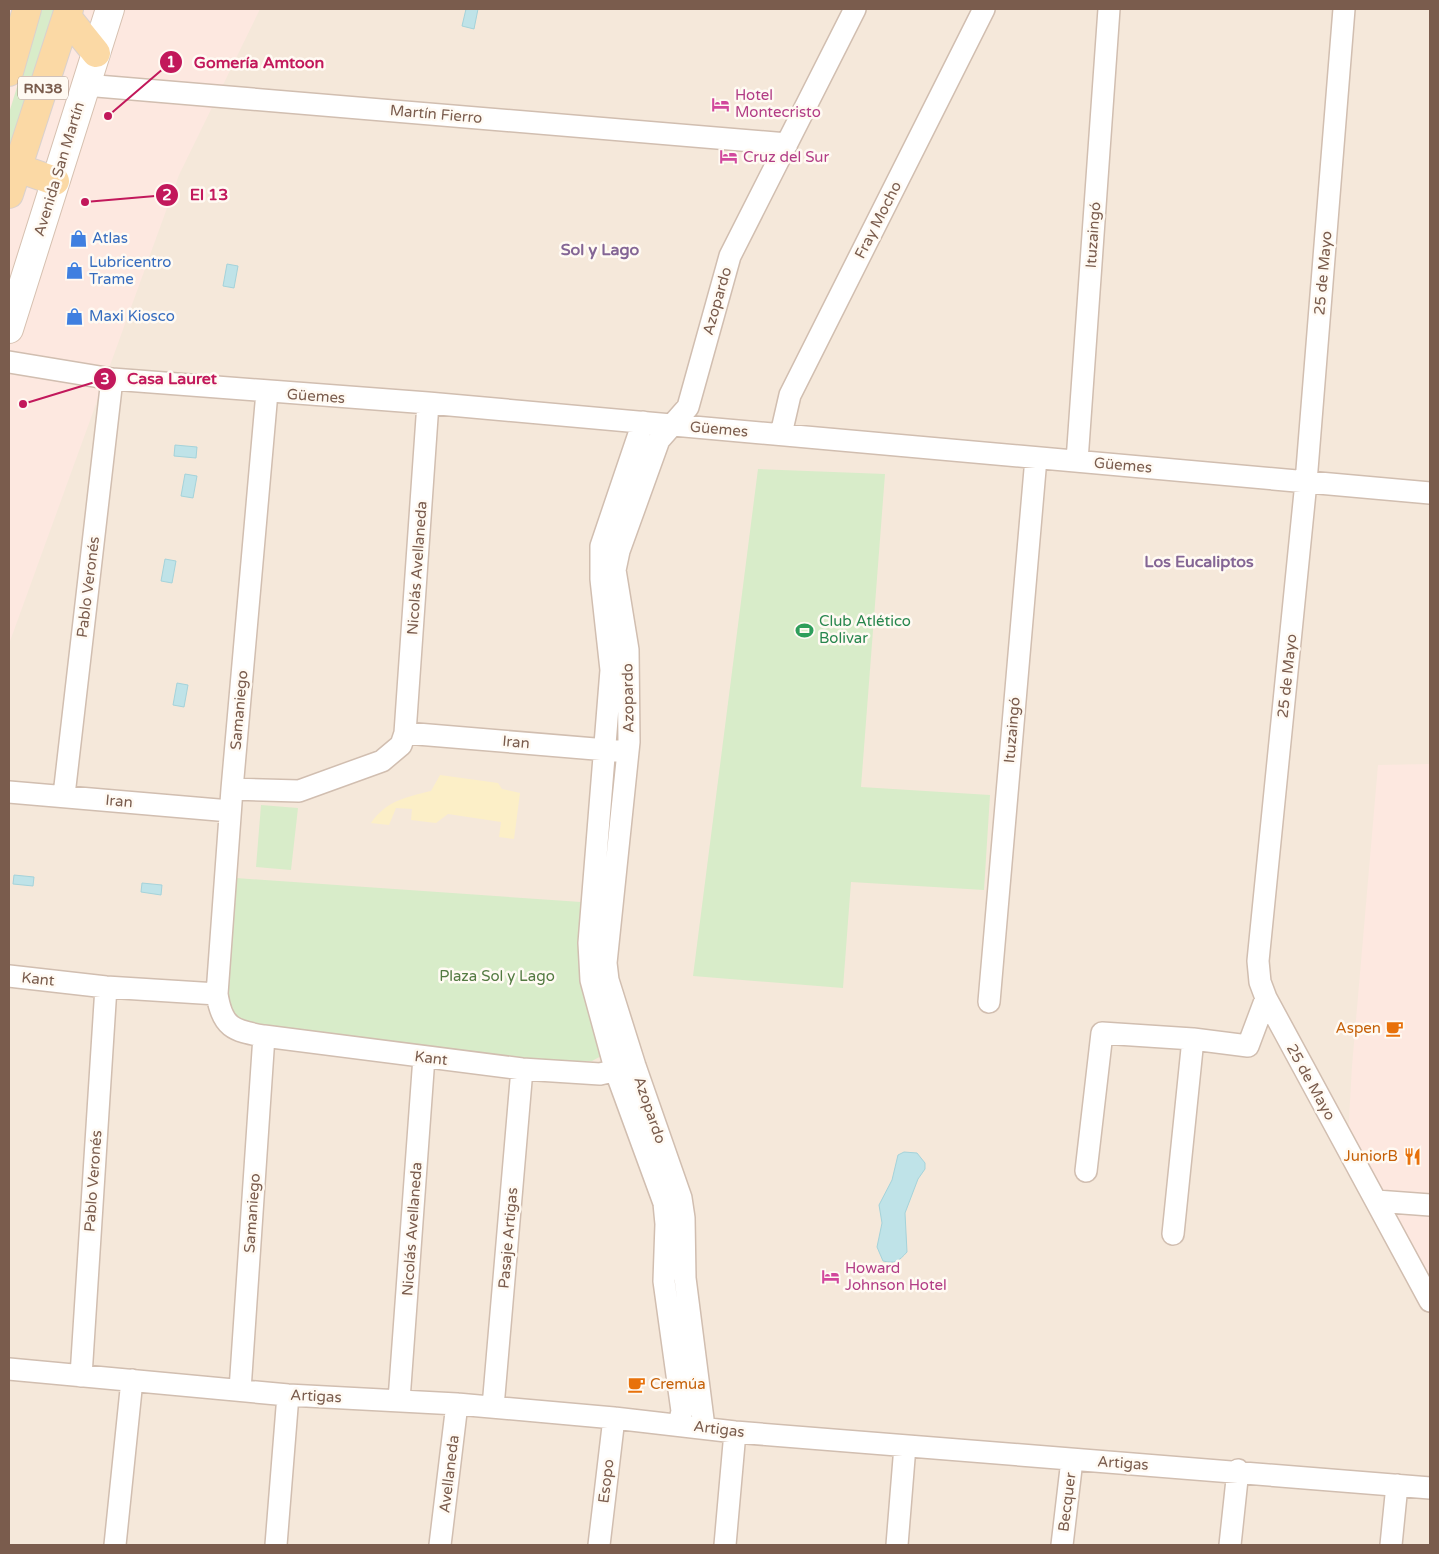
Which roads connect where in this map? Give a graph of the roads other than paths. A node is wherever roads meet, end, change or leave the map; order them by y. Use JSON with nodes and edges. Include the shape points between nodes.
{"nodes":[{"id":1,"x":27,"y":9,"type":"edge"},
{"id":2,"x":110,"y":9,"type":"edge"},
{"id":3,"x":855,"y":9,"type":"edge"},
{"id":4,"x":984,"y":9,"type":"edge"},
{"id":5,"x":1109,"y":9,"type":"edge"},
{"id":6,"x":1344,"y":9,"type":"edge"},
{"id":7,"x":68,"y":13,"type":"edge"},
{"id":8,"x":96,"y":53,"type":"junction"},
{"id":9,"x":9,"y":72,"type":"edge"},
{"id":10,"x":85,"y":84,"type":"junction"},
{"id":11,"x":787,"y":144,"type":"junction"},
{"id":12,"x":13,"y":166,"type":"edge"},
{"id":13,"x":56,"y":181,"type":"junction"},
{"id":14,"x":9,"y":194,"type":"edge"},
{"id":15,"x":9,"y":329,"type":"edge"},
{"id":16,"x":9,"y":362,"type":"edge"},
{"id":17,"x":112,"y":379,"type":"junction"},
{"id":18,"x":267,"y":392,"type":"junction"},
{"id":19,"x":428,"y":403,"type":"junction"},
{"id":20,"x":643,"y":422,"type":"junction"},
{"id":21,"x":673,"y":426,"type":"junction"},
{"id":22,"x":781,"y":434,"type":"junction"},
{"id":23,"x":1036,"y":458,"type":"junction"},
{"id":24,"x":1077,"y":461,"type":"junction"},
{"id":25,"x":1306,"y":482,"type":"junction"},
{"id":26,"x":1430,"y":493,"type":"edge"},
{"id":27,"x":405,"y":733,"type":"junction"},
{"id":28,"x":606,"y":749,"type":"junction"},
{"id":29,"x":628,"y":752,"type":"junction"},
{"id":30,"x":232,"y":789,"type":"junction"},
{"id":31,"x":9,"y":792,"type":"edge"},
{"id":32,"x":64,"y":796,"type":"junction"},
{"id":33,"x":230,"y":811,"type":"junction"},
{"id":34,"x":9,"y":976,"type":"edge"},
{"id":35,"x":106,"y":987,"type":"junction"},
{"id":36,"x":217,"y":994,"type":"junction"},
{"id":37,"x":1266,"y":998,"type":"junction"},
{"id":38,"x":989,"y":1002,"type":"dead end"},
{"id":39,"x":229,"y":1026,"type":"joint"},
{"id":40,"x":264,"y":1036,"type":"junction"},
{"id":41,"x":1193,"y":1039,"type":"junction"},
{"id":42,"x":424,"y":1057,"type":"junction"},
{"id":43,"x":522,"y":1069,"type":"junction"},
{"id":44,"x":625,"y":1069,"type":"junction"},
{"id":45,"x":1086,"y":1171,"type":"dead end"},
{"id":46,"x":1376,"y":1202,"type":"junction"},
{"id":47,"x":1430,"y":1205,"type":"edge"},
{"id":48,"x":1173,"y":1234,"type":"dead end"},
{"id":49,"x":1430,"y":1302,"type":"edge"},
{"id":50,"x":9,"y":1369,"type":"edge"},
{"id":51,"x":81,"y":1376,"type":"junction"},
{"id":52,"x":132,"y":1380,"type":"junction"},
{"id":53,"x":240,"y":1390,"type":"junction"},
{"id":54,"x":288,"y":1395,"type":"junction"},
{"id":55,"x":399,"y":1400,"type":"junction"},
{"id":56,"x":457,"y":1404,"type":"junction"},
{"id":57,"x":493,"y":1407,"type":"junction"},
{"id":58,"x":614,"y":1418,"type":"junction"},
{"id":59,"x":679,"y":1424,"type":"junction"},
{"id":60,"x":704,"y":1427,"type":"junction"},
{"id":61,"x":735,"y":1432,"type":"junction"},
{"id":62,"x":905,"y":1446,"type":"junction"},
{"id":63,"x":1072,"y":1460,"type":"junction"},
{"id":64,"x":1238,"y":1470,"type":"junction"},
{"id":65,"x":1398,"y":1485,"type":"junction"},
{"id":66,"x":1430,"y":1488,"type":"edge"},
{"id":67,"x":115,"y":1545,"type":"edge"},
{"id":68,"x":276,"y":1545,"type":"edge"},
{"id":69,"x":440,"y":1545,"type":"edge"},
{"id":70,"x":598,"y":1545,"type":"edge"},
{"id":71,"x":725,"y":1545,"type":"edge"},
{"id":72,"x":897,"y":1545,"type":"edge"},
{"id":73,"x":1062,"y":1545,"type":"edge"},
{"id":74,"x":1230,"y":1545,"type":"edge"},
{"id":75,"x":1391,"y":1545,"type":"edge"}],
"edges":[{"from":1,"to":9,"type":"main road","number":"RN38"},
{"from":2,"to":8,"type":"main road","name":"Avenida San Martín"},
{"from":3,"to":11,"type":"street","name":"Azopardo"},
{"from":4,"to":22,"type":"street","name":"Fray Mocho","via":[[790,395]]},
{"from":5,"to":24,"type":"street","name":"Ituzaingó"},
{"from":6,"to":25,"type":"street","name":"25 de Mayo"},
{"from":7,"to":8,"type":"main road"},
{"from":7,"to":12,"type":"main road","number":"RN38"},
{"from":8,"to":10,"type":"main road","name":"Avenida San Martín"},
{"from":10,"to":11,"type":"street","name":"Martín Fierro"},
{"from":10,"to":13,"type":"main road","name":"Avenida San Martín"},
{"from":11,"to":21,"type":"street","name":"Azopardo","via":[[730,256],[688,407]]},
{"from":12,"to":13,"type":"main road"},
{"from":12,"to":14,"type":"main road","number":"RN38"},
{"from":13,"to":15,"type":"main road","name":"Avenida San Martín"},
{"from":16,"to":17,"type":"street","name":"Güemes"},
{"from":17,"to":18,"type":"street","name":"Güemes"},
{"from":17,"to":32,"type":"street","name":"Pablo Veronés"},
{"from":18,"to":19,"type":"street","name":"Güemes"},
{"from":18,"to":30,"type":"street","name":"Samaniego"},
{"from":19,"to":20,"type":"street","name":"Güemes"},
{"from":19,"to":27,"type":"street","name":"Nicolás Avellaneda"},
{"from":20,"to":21,"type":"street","name":"Güemes"},
{"from":20,"to":28,"type":"street","name":"Azopardo","via":[[601,546],[601,580],[611,670]]},
{"from":21,"to":22,"type":"street","name":"Güemes"},
{"from":21,"to":29,"type":"street","name":"Azopardo","via":[[659,440],[615,570],[628,650]]},
{"from":22,"to":23,"type":"street","name":"Güemes"},
{"from":23,"to":24,"type":"street","name":"Güemes"},
{"from":23,"to":38,"type":"street","name":"Ituzaingó"},
{"from":24,"to":25,"type":"street","name":"Güemes"},
{"from":25,"to":26,"type":"street","name":"Güemes"},
{"from":25,"to":37,"type":"street","name":"25 de Mayo","via":[[1258,961]]},
{"from":27,"to":28,"type":"street","name":"Iran"},
{"from":27,"to":30,"type":"street","via":[[401,745],[382,761],[299,790]]},
{"from":28,"to":29,"type":"street","name":"Iran"},
{"from":28,"to":44,"type":"street","name":"Azopardo","via":[[589,964],[591,980]]},
{"from":29,"to":44,"type":"street","name":"Azopardo","via":[[606,963]]},
{"from":30,"to":33,"type":"street","name":"Samaniego"},
{"from":31,"to":32,"type":"street","name":"Iran"},
{"from":32,"to":33,"type":"street","name":"Iran"},
{"from":33,"to":36,"type":"street","name":"Samaniego"},
{"from":34,"to":35,"type":"street","name":"Kant"},
{"from":35,"to":36,"type":"street","name":"Kant"},
{"from":35,"to":51,"type":"street","name":"Pablo Veronés"},
{"from":36,"to":39,"type":"street","name":"Samaniego","via":[[219,1010]]},
{"from":37,"to":41,"type":"street","via":[[1248,1046]]},
{"from":37,"to":46,"type":"street","name":"25 de Mayo"},
{"from":39,"to":40,"type":"street","name":"Kant","via":[[242,1033]]},
{"from":40,"to":42,"type":"street","name":"Kant"},
{"from":40,"to":53,"type":"street","name":"Samaniego"},
{"from":41,"to":45,"type":"street","via":[[1102,1033]]},
{"from":41,"to":48,"type":"street"},
{"from":42,"to":43,"type":"street","name":"Kant"},
{"from":42,"to":55,"type":"street","name":"Nicolás Avellaneda"},
{"from":43,"to":44,"type":"street","name":"Kant","via":[[600,1074]]},
{"from":43,"to":57,"type":"street","name":"Pasaje Artigas"},
{"from":44,"to":59,"type":"street","name":"Azopardo","via":[[664,1203],[664,1280],[682,1411]]},
{"from":44,"to":60,"type":"street","name":"Azopardo","via":[[681,1198],[685,1278]]},
{"from":46,"to":47,"type":"street"},
{"from":46,"to":49,"type":"street","name":"25 de Mayo"},
{"from":50,"to":51,"type":"street","name":"Artigas"},
{"from":51,"to":52,"type":"street","name":"Artigas"},
{"from":52,"to":53,"type":"street","name":"Artigas"},
{"from":52,"to":67,"type":"street"},
{"from":53,"to":54,"type":"street","name":"Artigas"},
{"from":54,"to":55,"type":"street","name":"Artigas"},
{"from":54,"to":68,"type":"street"},
{"from":55,"to":56,"type":"street","name":"Artigas"},
{"from":56,"to":57,"type":"street","name":"Artigas"},
{"from":56,"to":69,"type":"street","name":"Avellaneda"},
{"from":57,"to":58,"type":"street","name":"Artigas"},
{"from":58,"to":59,"type":"street","name":"Artigas"},
{"from":58,"to":70,"type":"street","name":"Esopo"},
{"from":59,"to":60,"type":"street","name":"Artigas"},
{"from":60,"to":61,"type":"street","name":"Artigas"},
{"from":61,"to":62,"type":"street","name":"Artigas"},
{"from":61,"to":71,"type":"street"},
{"from":62,"to":63,"type":"street","name":"Artigas"},
{"from":62,"to":72,"type":"street"},
{"from":63,"to":64,"type":"street","name":"Artigas"},
{"from":63,"to":73,"type":"street","name":"Becquer"},
{"from":64,"to":65,"type":"street","name":"Artigas"},
{"from":64,"to":74,"type":"street"},
{"from":65,"to":66,"type":"street","name":"Artigas"},
{"from":65,"to":75,"type":"street"}]}
